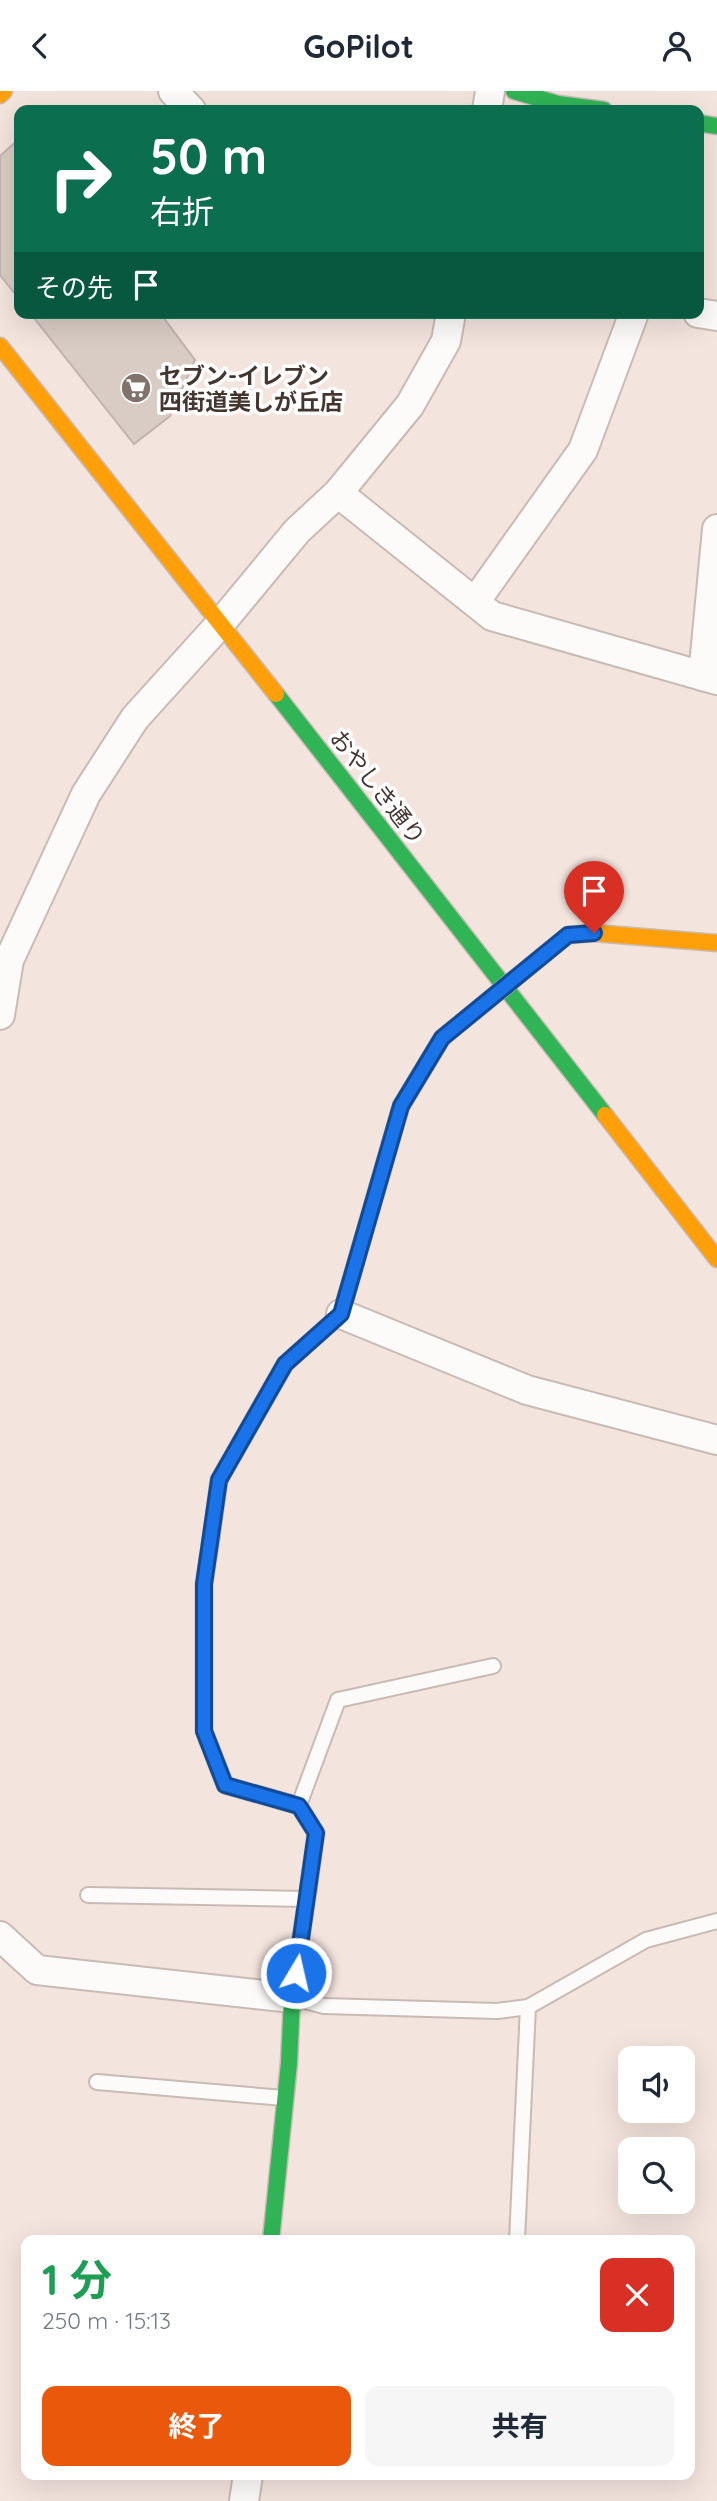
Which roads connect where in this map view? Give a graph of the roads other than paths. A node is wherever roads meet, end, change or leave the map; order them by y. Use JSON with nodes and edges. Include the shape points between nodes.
{"nodes":[{"id":1,"x":4,"y":91,"type":"edge"},
{"id":2,"x":173,"y":91,"type":"edge"},
{"id":3,"x":514,"y":91,"type":"edge"},
{"id":4,"x":0,"y":95,"type":"edge"},
{"id":5,"x":186,"y":105,"type":"edge"},
{"id":6,"x":566,"y":105,"type":"edge"},
{"id":7,"x":451,"y":319,"type":"edge"},
{"id":8,"x":632,"y":319,"type":"edge"},
{"id":9,"x":0,"y":346,"type":"edge"},
{"id":10,"x":338,"y":493,"type":"junction"},
{"id":11,"x":717,"y":529,"type":"edge"},
{"id":12,"x":475,"y":602,"type":"junction"},
{"id":13,"x":221,"y":623,"type":"junction"},
{"id":14,"x":710,"y":678,"type":"edge"},
{"id":15,"x":717,"y":943,"type":"edge"},
{"id":16,"x":4,"y":962,"type":"edge"},
{"id":17,"x":0,"y":1015,"type":"edge"},
{"id":18,"x":717,"y":1259,"type":"edge"},
{"id":19,"x":341,"y":1314,"type":"junction"},
{"id":20,"x":717,"y":1440,"type":"edge"},
{"id":21,"x":494,"y":1665,"type":"dead end"},
{"id":22,"x":299,"y":1806,"type":"junction"},
{"id":23,"x":88,"y":1895,"type":"dead end"},
{"id":24,"x":307,"y":1899,"type":"junction"},
{"id":25,"x":717,"y":1921,"type":"edge"},
{"id":26,"x":0,"y":1936,"type":"edge"},
{"id":27,"x":292,"y":1997,"type":"junction"},
{"id":28,"x":528,"y":2007,"type":"junction"},
{"id":29,"x":97,"y":2082,"type":"dead end"},
{"id":30,"x":286,"y":2098,"type":"junction"},
{"id":31,"x":272,"y":2235,"type":"edge"},
{"id":32,"x":517,"y":2235,"type":"edge"},
{"id":33,"x":246,"y":2480,"type":"edge"},
{"id":34,"x":244,"y":2501,"type":"edge"}],
"edges":[{"from":1,"to":4,"type":"street"},
{"from":2,"to":5,"type":"street"},
{"from":3,"to":6,"type":"street"},
{"from":7,"to":10,"type":"street","via":[[446,341],[410,405]]},
{"from":8,"to":12,"type":"street","via":[[583,450]]},
{"from":9,"to":13,"type":"street","name":"おやしき通り"},
{"from":10,"to":12,"type":"street"},
{"from":10,"to":13,"type":"street","via":[[297,531]]},
{"from":11,"to":14,"type":"street"},
{"from":12,"to":14,"type":"street","via":[[492,616]]},
{"from":13,"to":16,"type":"street","via":[[135,718],[86,793]]},
{"from":13,"to":18,"type":"street","name":"おやしき通り"},
{"from":15,"to":19,"type":"street","bridge":true,"via":[[568,935],[442,1038],[401,1106]]},
{"from":16,"to":17,"type":"street"},
{"from":19,"to":20,"type":"street","via":[[527,1390]]},
{"from":19,"to":22,"type":"street","via":[[285,1364],[219,1480],[204,1584],[204,1731],[225,1785]]},
{"from":21,"to":22,"type":"lane","via":[[338,1700]]},
{"from":22,"to":24,"type":"street","via":[[316,1833]]},
{"from":23,"to":24,"type":"lane"},
{"from":24,"to":27,"type":"street"},
{"from":25,"to":28,"type":"lane","via":[[646,1940]]},
{"from":26,"to":27,"type":"street","via":[[37,1970]]},
{"from":27,"to":28,"type":"lane","via":[[324,2006],[496,2011]]},
{"from":27,"to":30,"type":"street"},
{"from":28,"to":32,"type":"lane"},
{"from":29,"to":30,"type":"lane"},
{"from":30,"to":31,"type":"street"},
{"from":33,"to":34,"type":"street"}]}
